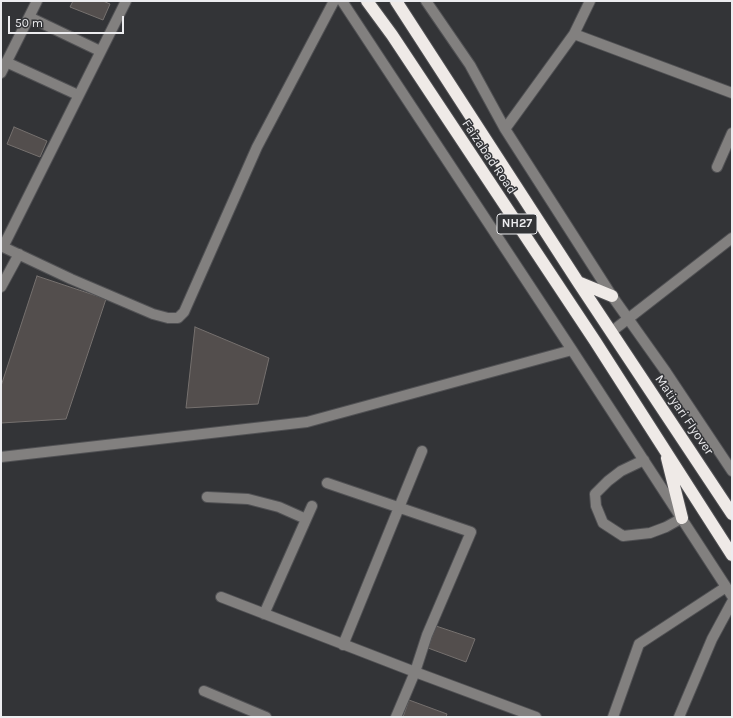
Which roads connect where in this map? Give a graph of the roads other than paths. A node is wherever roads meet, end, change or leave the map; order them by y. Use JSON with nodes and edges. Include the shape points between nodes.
{"nodes":[{"id":1,"x":37,"y":1,"type":"edge"},
{"id":2,"x":126,"y":1,"type":"edge"},
{"id":3,"x":334,"y":1,"type":"edge"},
{"id":4,"x":342,"y":1,"type":"edge"},
{"id":5,"x":367,"y":1,"type":"edge"},
{"id":6,"x":396,"y":1,"type":"edge"},
{"id":7,"x":426,"y":1,"type":"edge"},
{"id":8,"x":590,"y":1,"type":"edge"},
{"id":9,"x":29,"y":17,"type":"junction"},
{"id":10,"x":574,"y":34,"type":"junction"},
{"id":11,"x":100,"y":51,"type":"junction"},
{"id":12,"x":6,"y":62,"type":"junction"},
{"id":13,"x":1,"y":73,"type":"edge"},
{"id":14,"x":732,"y":93,"type":"edge"},
{"id":15,"x":78,"y":95,"type":"junction"},
{"id":16,"x":505,"y":129,"type":"junction"},
{"id":17,"x":732,"y":133,"type":"edge"},
{"id":18,"x":717,"y":168,"type":"dead end"},
{"id":19,"x":732,"y":238,"type":"edge"},
{"id":20,"x":2,"y":247,"type":"edge"},
{"id":21,"x":19,"y":254,"type":"junction"},
{"id":22,"x":578,"y":282,"type":"junction"},
{"id":23,"x":1,"y":287,"type":"edge"},
{"id":24,"x":612,"y":296,"type":"junction"},
{"id":25,"x":628,"y":318,"type":"junction"},
{"id":26,"x":611,"y":332,"type":"junction"},
{"id":27,"x":572,"y":350,"type":"junction"},
{"id":28,"x":665,"y":449,"type":"junction"},
{"id":29,"x":422,"y":451,"type":"dead end"},
{"id":30,"x":1,"y":457,"type":"edge"},
{"id":31,"x":644,"y":460,"type":"junction"},
{"id":32,"x":732,"y":471,"type":"edge"},
{"id":33,"x":327,"y":483,"type":"dead end"},
{"id":34,"x":207,"y":497,"type":"dead end"},
{"id":35,"x":312,"y":506,"type":"dead end"},
{"id":36,"x":400,"y":508,"type":"junction"},
{"id":37,"x":732,"y":514,"type":"edge"},
{"id":38,"x":682,"y":518,"type":"junction"},
{"id":39,"x":306,"y":519,"type":"junction"},
{"id":40,"x":732,"y":554,"type":"edge"},
{"id":41,"x":726,"y":587,"type":"junction"},
{"id":42,"x":732,"y":596,"type":"edge"},
{"id":43,"x":221,"y":597,"type":"dead end"},
{"id":44,"x":732,"y":602,"type":"edge"},
{"id":45,"x":264,"y":614,"type":"junction"},
{"id":46,"x":344,"y":645,"type":"junction"},
{"id":47,"x":415,"y":672,"type":"junction"},
{"id":48,"x":204,"y":691,"type":"dead end"},
{"id":49,"x":266,"y":717,"type":"edge"},
{"id":50,"x":396,"y":717,"type":"edge"},
{"id":51,"x":536,"y":717,"type":"edge"},
{"id":52,"x":613,"y":717,"type":"edge"},
{"id":53,"x":679,"y":717,"type":"edge"}],
"edges":[{"from":1,"to":9,"type":"street"},
{"from":2,"to":11,"type":"street"},
{"from":3,"to":21,"type":"street","via":[[257,147],[184,312],[178,318],[153,314]]},
{"from":4,"to":27,"type":"street"},
{"from":5,"to":28,"type":"highway","name":"Faizabad Road","number":"NH27"},
{"from":6,"to":22,"type":"highway","name":"Faizabad Road","number":"NH27"},
{"from":7,"to":16,"type":"street","via":[[470,65]]},
{"from":8,"to":10,"type":"street"},
{"from":9,"to":11,"type":"street"},
{"from":9,"to":12,"type":"street"},
{"from":10,"to":14,"type":"street"},
{"from":10,"to":16,"type":"street"},
{"from":11,"to":15,"type":"street"},
{"from":12,"to":13,"type":"street"},
{"from":12,"to":15,"type":"street"},
{"from":15,"to":20,"type":"street"},
{"from":16,"to":24,"type":"street"},
{"from":17,"to":18,"type":"street"},
{"from":19,"to":25,"type":"street"},
{"from":20,"to":21,"type":"street"},
{"from":21,"to":23,"type":"street"},
{"from":22,"to":24,"type":"highway"},
{"from":22,"to":26,"type":"highway","name":"Faizabad Road","number":"NH27"},
{"from":24,"to":25,"type":"street"},
{"from":25,"to":26,"type":"street"},
{"from":25,"to":32,"type":"street"},
{"from":26,"to":37,"type":"highway","name":"Matiyari Flyover","number":"NH27"},
{"from":27,"to":30,"type":"street","via":[[307,422]]},
{"from":27,"to":31,"type":"street"},
{"from":28,"to":38,"type":"highway"},
{"from":28,"to":40,"type":"highway","number":"NH27"},
{"from":29,"to":36,"type":"street"},
{"from":31,"to":38,"type":"street"},
{"from":31,"to":38,"type":"street","via":[[621,471],[595,494],[596,506],[603,523],[623,536],[650,533]]},
{"from":33,"to":36,"type":"street"},
{"from":34,"to":39,"type":"street","via":[[248,499],[279,507]]},
{"from":35,"to":39,"type":"street"},
{"from":36,"to":46,"type":"street"},
{"from":36,"to":47,"type":"street","via":[[471,532],[427,635]]},
{"from":38,"to":41,"type":"street"},
{"from":39,"to":45,"type":"street"},
{"from":41,"to":42,"type":"street"},
{"from":41,"to":52,"type":"street","via":[[640,644]]},
{"from":43,"to":45,"type":"street"},
{"from":44,"to":53,"type":"street","via":[[712,639]]},
{"from":45,"to":46,"type":"street"},
{"from":46,"to":47,"type":"street"},
{"from":47,"to":50,"type":"street"},
{"from":47,"to":51,"type":"street"},
{"from":48,"to":49,"type":"street"}]}
